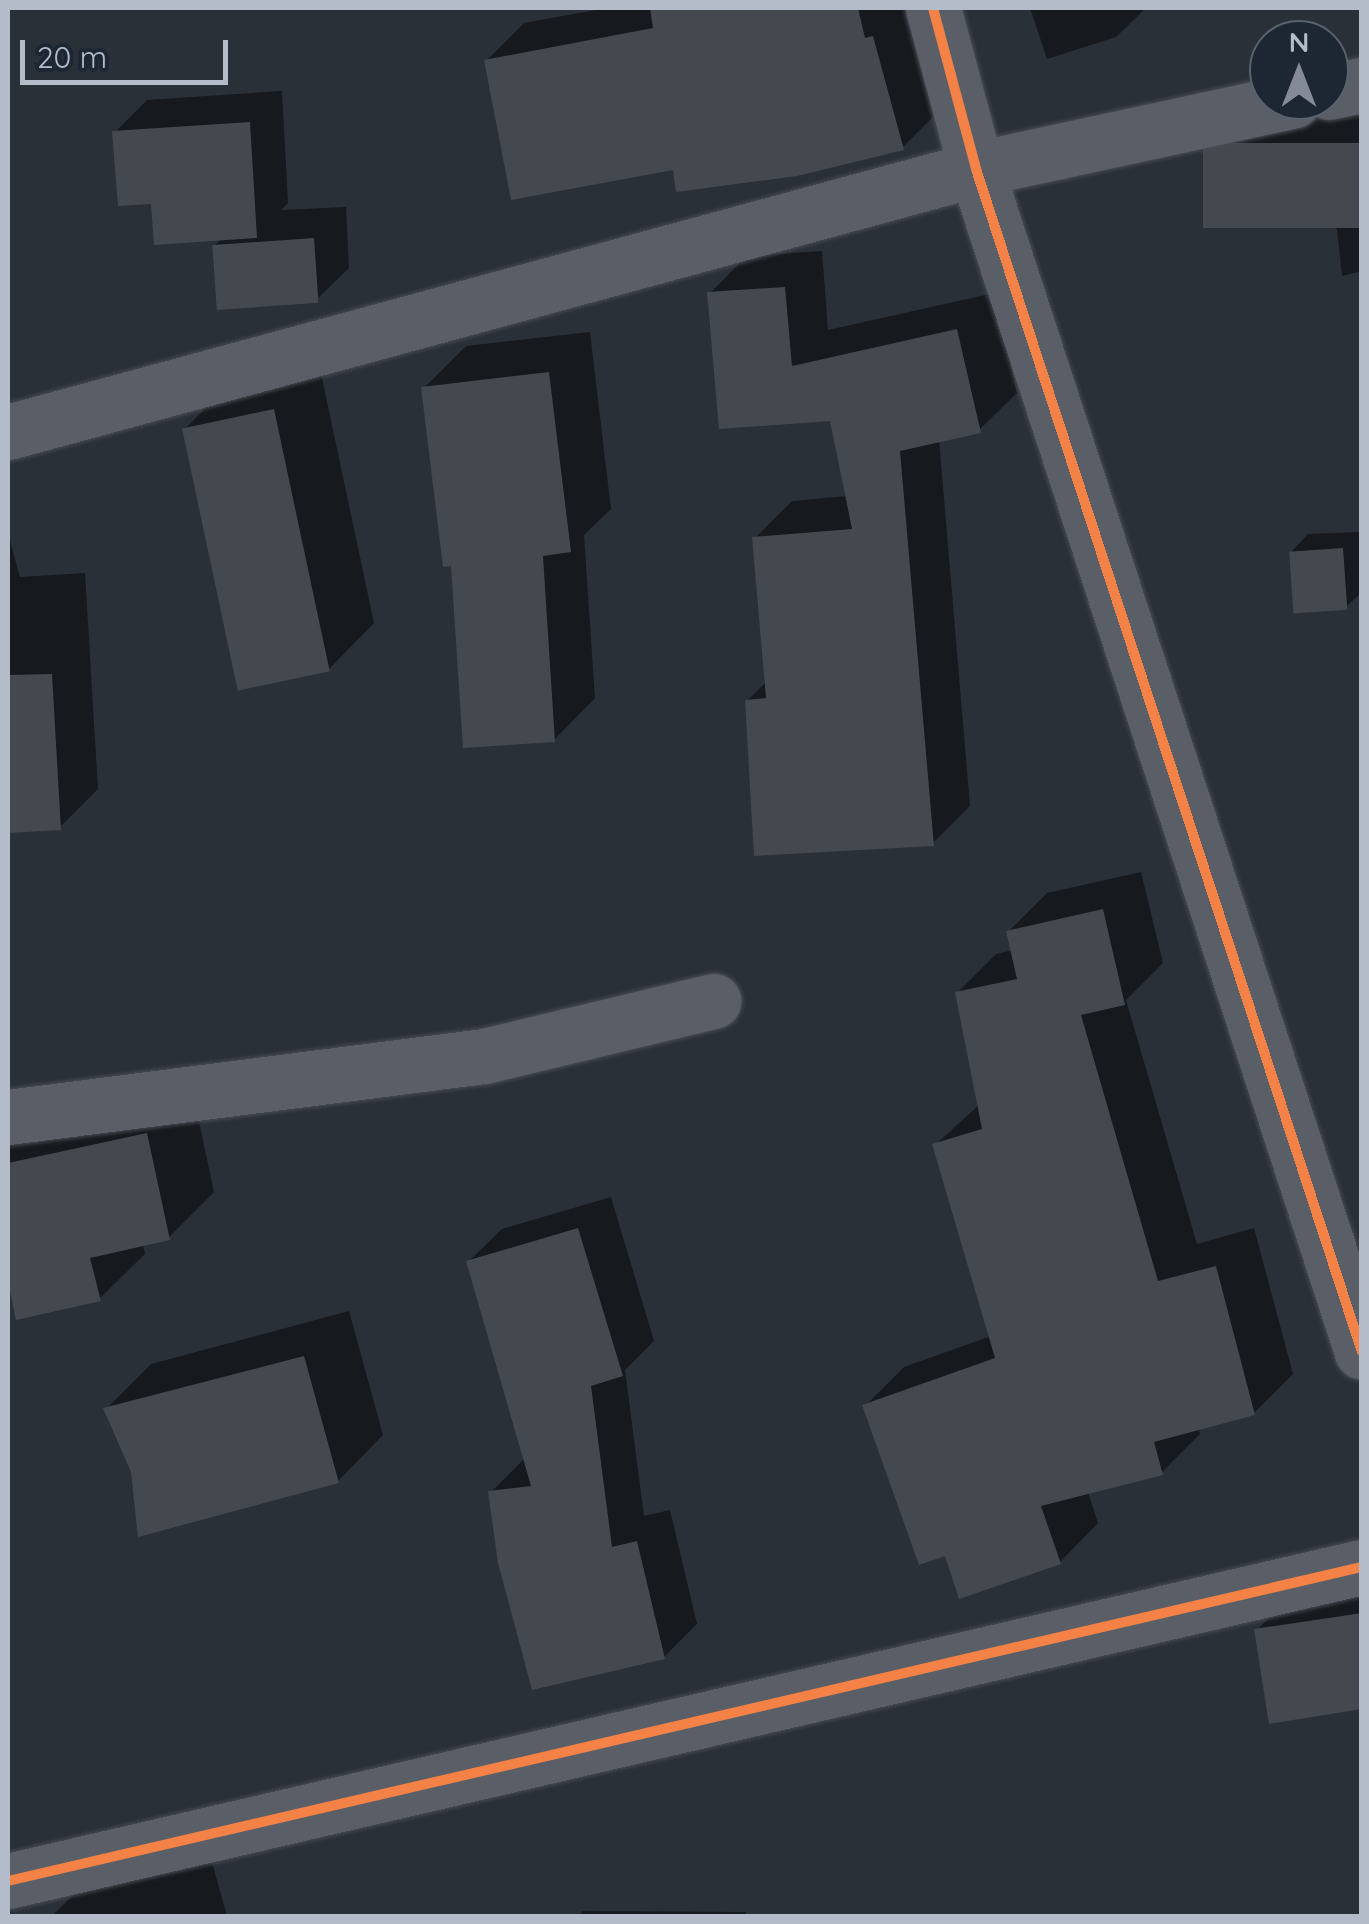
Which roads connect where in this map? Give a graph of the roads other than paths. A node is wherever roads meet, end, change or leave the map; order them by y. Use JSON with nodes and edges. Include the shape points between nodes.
{"nodes":[{"id":1,"x":932,"y":8,"type":"edge"},
{"id":2,"x":1249,"y":110,"type":"edge"},
{"id":3,"x":976,"y":169,"type":"junction"},
{"id":4,"x":8,"y":432,"type":"edge"},
{"id":5,"x":713,"y":1001,"type":"dead end"},
{"id":6,"x":8,"y":1117,"type":"edge"},
{"id":7,"x":1362,"y":1352,"type":"edge"},
{"id":8,"x":1362,"y":1568,"type":"edge"},
{"id":9,"x":8,"y":1880,"type":"edge"}],
"edges":[{"from":1,"to":3,"type":"street"},
{"from":2,"to":3,"type":"street"},
{"from":3,"to":4,"type":"street"},
{"from":3,"to":7,"type":"street"},
{"from":5,"to":6,"type":"street","via":[[484,1056]]},
{"from":8,"to":9,"type":"street"}]}
